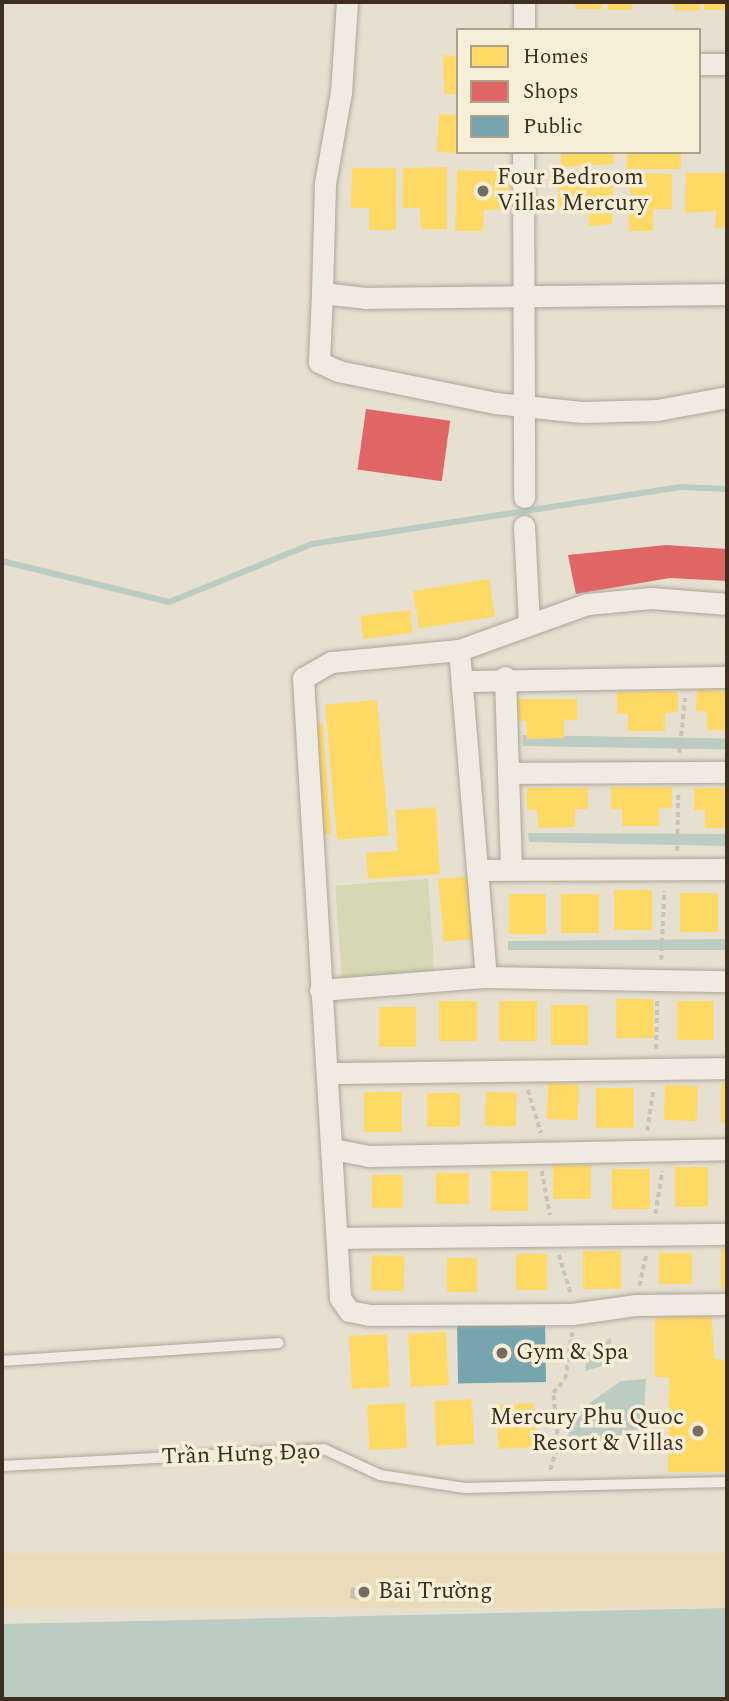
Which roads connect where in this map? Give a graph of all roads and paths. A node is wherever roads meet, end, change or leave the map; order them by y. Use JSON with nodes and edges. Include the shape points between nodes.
{"nodes":[{"id":1,"x":347,"y":2,"type":"edge"},
{"id":2,"x":524,"y":2,"type":"edge"},
{"id":3,"x":524,"y":28,"type":"edge"},
{"id":4,"x":701,"y":64,"type":"edge"},
{"id":5,"x":727,"y":64,"type":"edge"},
{"id":6,"x":523,"y":154,"type":"edge"},
{"id":7,"x":322,"y":293,"type":"junction"},
{"id":8,"x":727,"y":294,"type":"edge"},
{"id":9,"x":522,"y":295,"type":"junction"},
{"id":10,"x":727,"y":397,"type":"edge"},
{"id":11,"x":524,"y":406,"type":"junction"},
{"id":12,"x":524,"y":497,"type":"dead end"},
{"id":13,"x":524,"y":526,"type":"dead end"},
{"id":14,"x":727,"y":604,"type":"edge"},
{"id":15,"x":529,"y":624,"type":"junction"},
{"id":16,"x":459,"y":650,"type":"junction"},
{"id":17,"x":505,"y":677,"type":"junction"},
{"id":18,"x":727,"y":677,"type":"edge"},
{"id":19,"x":465,"y":681,"type":"junction"},
{"id":20,"x":727,"y":772,"type":"edge"},
{"id":21,"x":509,"y":773,"type":"junction"},
{"id":22,"x":511,"y":869,"type":"junction"},
{"id":23,"x":727,"y":869,"type":"edge"},
{"id":24,"x":481,"y":870,"type":"junction"},
{"id":25,"x":486,"y":977,"type":"junction"},
{"id":26,"x":727,"y":981,"type":"edge"},
{"id":27,"x":320,"y":990,"type":"junction"},
{"id":28,"x":536,"y":1066,"type":"junction"},
{"id":29,"x":727,"y":1068,"type":"edge"},
{"id":30,"x":327,"y":1073,"type":"junction"},
{"id":31,"x":333,"y":1149,"type":"junction"},
{"id":32,"x":727,"y":1149,"type":"edge"},
{"id":33,"x":543,"y":1152,"type":"junction"},
{"id":34,"x":646,"y":1234,"type":"junction"},
{"id":35,"x":727,"y":1234,"type":"edge"},
{"id":36,"x":339,"y":1238,"type":"junction"},
{"id":37,"x":727,"y":1304,"type":"edge"},
{"id":38,"x":636,"y":1305,"type":"junction"},
{"id":39,"x":572,"y":1314,"type":"junction"},
{"id":40,"x":278,"y":1343,"type":"dead end"},
{"id":41,"x":2,"y":1361,"type":"edge"},
{"id":42,"x":2,"y":1466,"type":"edge"},
{"id":43,"x":727,"y":1482,"type":"edge"},
{"id":44,"x":548,"y":1486,"type":"junction"}],
"edges":[{"from":1,"to":7,"type":"street","via":[[341,92],[325,184]]},
{"from":2,"to":3,"type":"street"},
{"from":4,"to":5,"type":"street"},
{"from":6,"to":9,"type":"street"},
{"from":7,"to":9,"type":"street"},
{"from":7,"to":11,"type":"street","via":[[318,345],[326,368]]},
{"from":8,"to":9,"type":"street"},
{"from":9,"to":11,"type":"street"},
{"from":10,"to":11,"type":"street","via":[[657,410]]},
{"from":11,"to":12,"type":"street"},
{"from":13,"to":15,"type":"street"},
{"from":14,"to":15,"type":"street","via":[[651,598],[587,604]]},
{"from":15,"to":16,"type":"street"},
{"from":16,"to":19,"type":"street"},
{"from":16,"to":27,"type":"street","via":[[331,662],[303,678]]},
{"from":17,"to":18,"type":"street"},
{"from":17,"to":19,"type":"street"},
{"from":17,"to":21,"type":"street"},
{"from":19,"to":24,"type":"street"},
{"from":20,"to":21,"type":"street"},
{"from":21,"to":22,"type":"street"},
{"from":22,"to":23,"type":"street"},
{"from":22,"to":24,"type":"street"},
{"from":24,"to":25,"type":"street"},
{"from":25,"to":26,"type":"street"},
{"from":25,"to":27,"type":"street"},
{"from":27,"to":30,"type":"street"},
{"from":28,"to":29,"type":"street"},
{"from":28,"to":30,"type":"street"},
{"from":28,"to":33,"type":"path","via":[[528,1090]]},
{"from":30,"to":31,"type":"street"},
{"from":31,"to":33,"type":"street","via":[[370,1156]]},
{"from":31,"to":36,"type":"street"},
{"from":32,"to":33,"type":"street"},
{"from":34,"to":35,"type":"street"},
{"from":34,"to":36,"type":"street"},
{"from":34,"to":38,"type":"path"},
{"from":36,"to":39,"type":"street","via":[[340,1298],[349,1311]]},
{"from":37,"to":38,"type":"street"},
{"from":38,"to":39,"type":"street"},
{"from":39,"to":44,"type":"path","via":[[570,1364],[553,1393],[558,1443]]},
{"from":40,"to":41,"type":"lane"},
{"from":42,"to":44,"type":"lane","name":"Trần Hưng Đạo","via":[[324,1449],[380,1475],[465,1488]]},
{"from":43,"to":44,"type":"lane","name":"Trần Hưng Đạo"}]}
